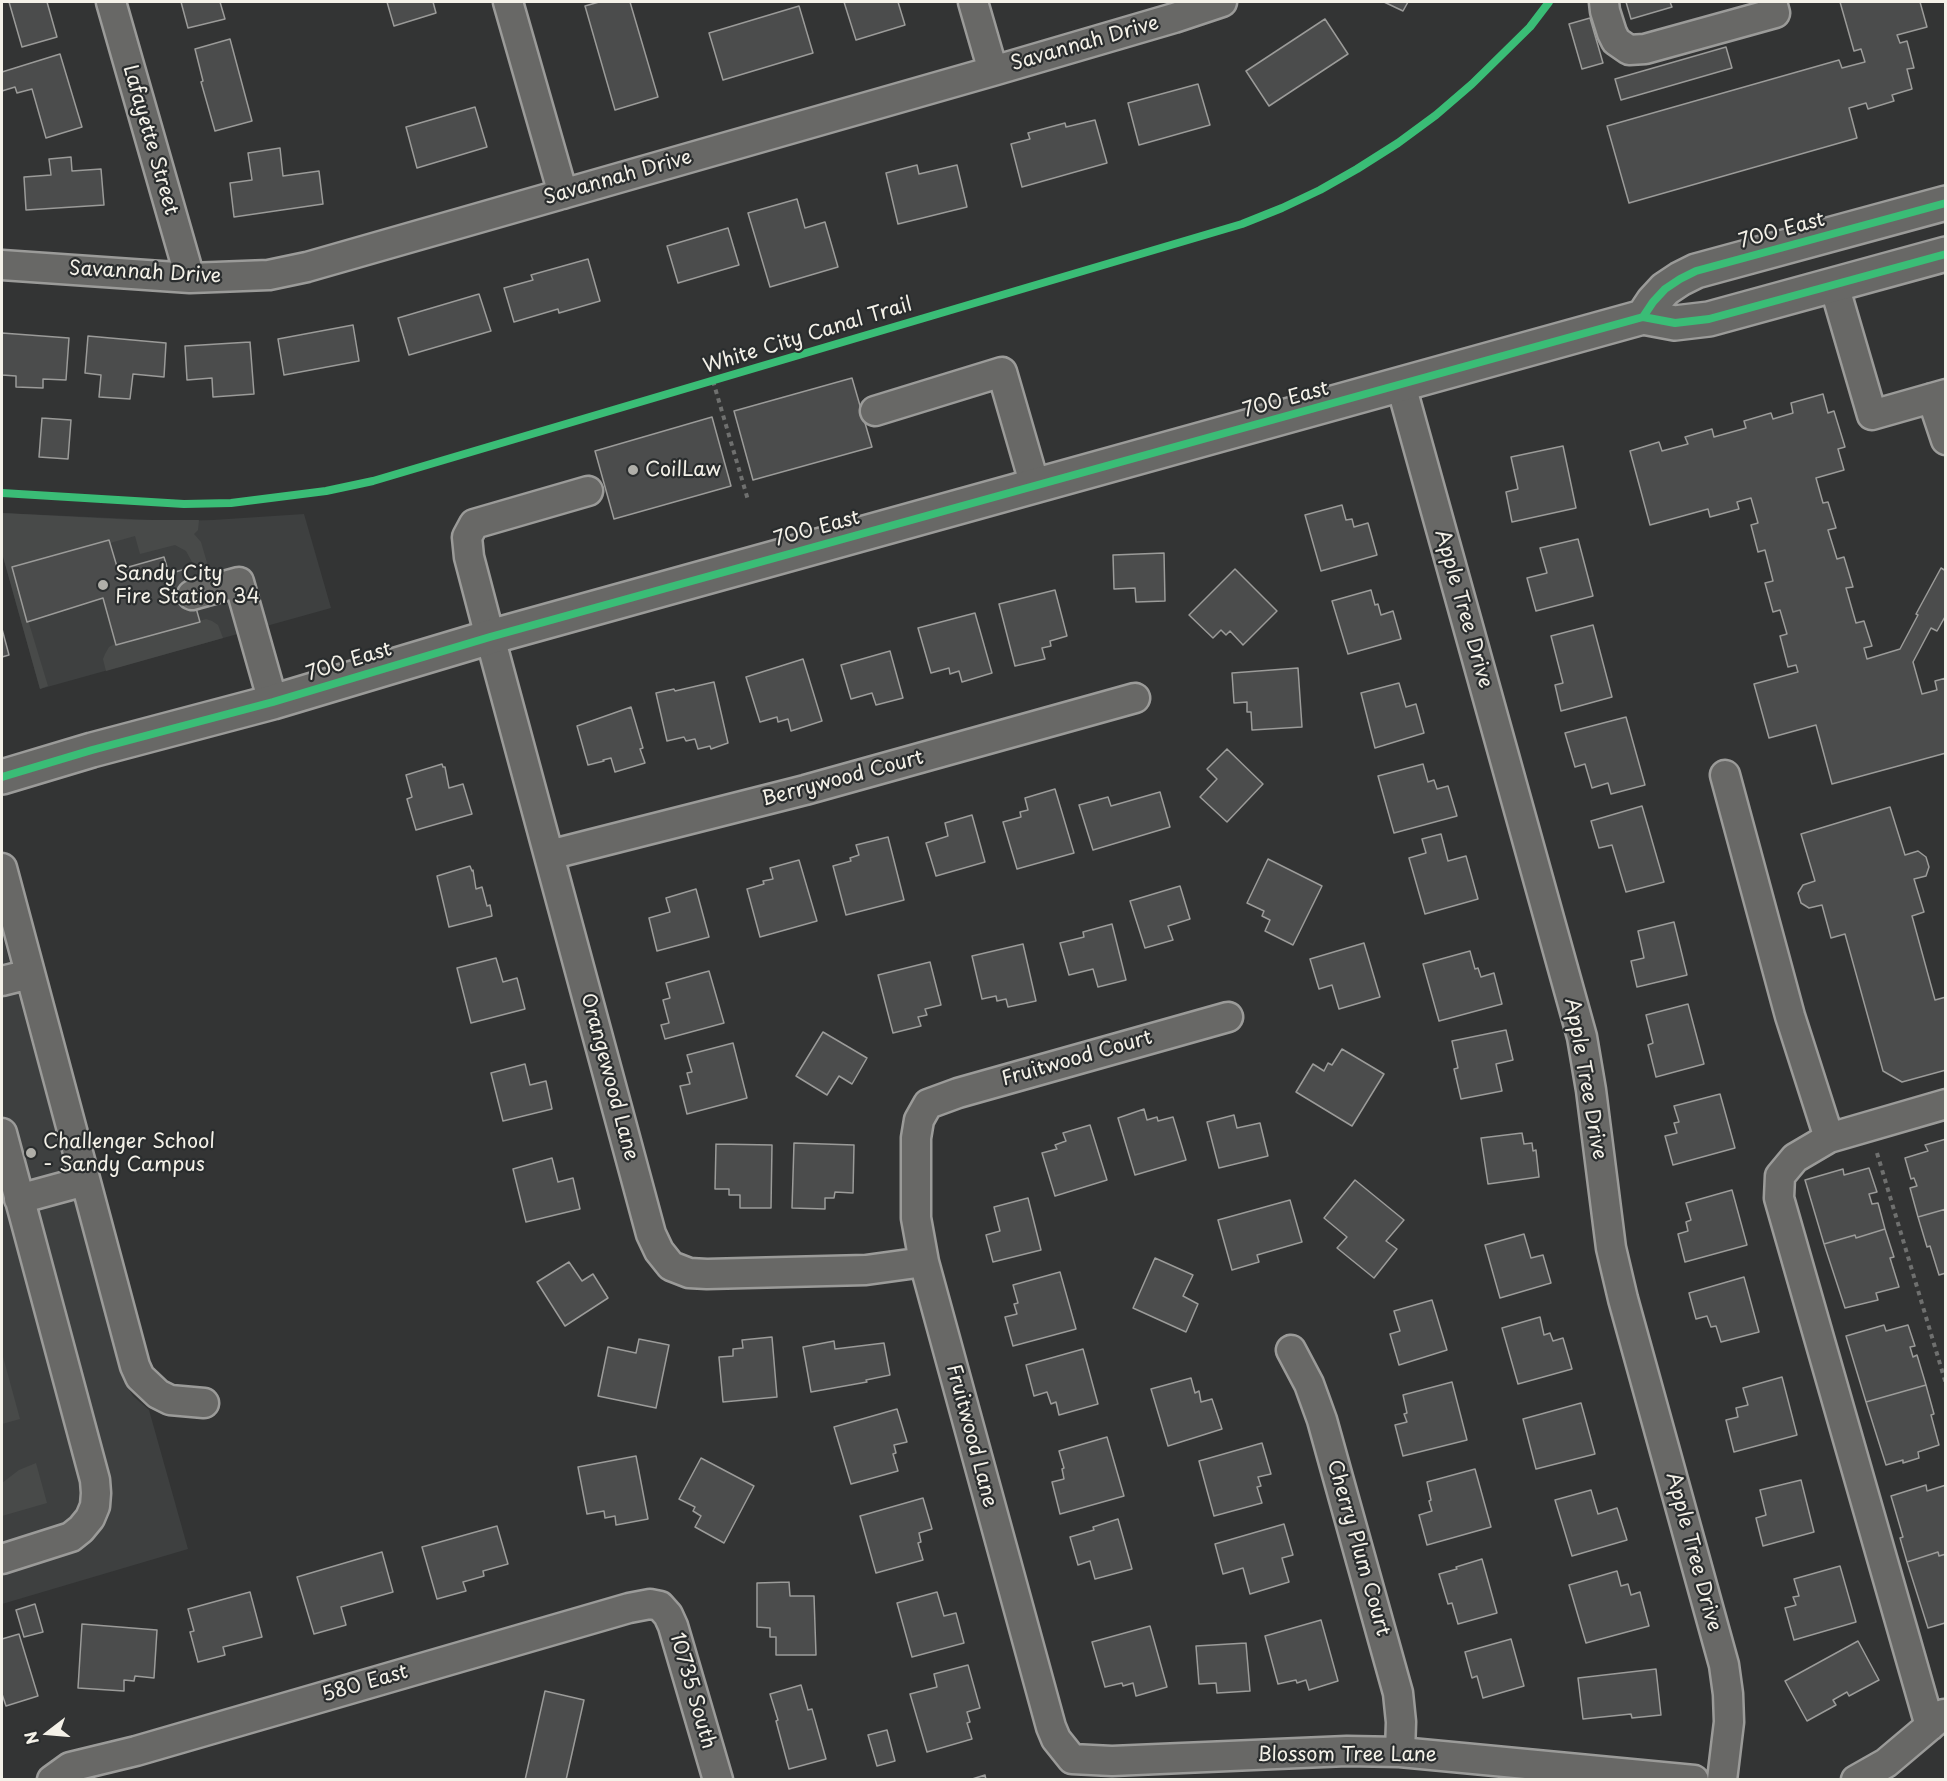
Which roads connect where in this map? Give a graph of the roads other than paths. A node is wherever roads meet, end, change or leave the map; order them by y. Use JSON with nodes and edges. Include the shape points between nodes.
{"nodes":[{"id":1,"x":111,"y":2,"type":"edge"},
{"id":2,"x":508,"y":2,"type":"edge"},
{"id":3,"x":973,"y":2,"type":"edge"},
{"id":4,"x":1222,"y":2,"type":"edge"},
{"id":5,"x":1604,"y":2,"type":"edge"},
{"id":6,"x":1772,"y":2,"type":"edge"},
{"id":7,"x":993,"y":71,"type":"junction"},
{"id":8,"x":563,"y":194,"type":"junction"},
{"id":9,"x":1946,"y":203,"type":"edge"},
{"id":10,"x":1946,"y":254,"type":"edge"},
{"id":11,"x":2,"y":265,"type":"edge"},
{"id":12,"x":190,"y":279,"type":"junction"},
{"id":13,"x":1834,"y":285,"type":"junction"},
{"id":14,"x":1643,"y":317,"type":"junction"},
{"id":15,"x":1401,"y":385,"type":"junction"},
{"id":16,"x":1939,"y":396,"type":"edge"},
{"id":17,"x":875,"y":411,"type":"dead end"},
{"id":18,"x":1946,"y":440,"type":"edge"},
{"id":19,"x":1035,"y":486,"type":"junction"},
{"id":20,"x":588,"y":491,"type":"dead end"},
{"id":21,"x":192,"y":596,"type":"dead end"},
{"id":22,"x":490,"y":637,"type":"junction"},
{"id":23,"x":1135,"y":698,"type":"dead end"},
{"id":24,"x":273,"y":702,"type":"junction"},
{"id":25,"x":1725,"y":775,"type":"dead end"},
{"id":26,"x":2,"y":777,"type":"edge"},
{"id":27,"x":549,"y":855,"type":"junction"},
{"id":28,"x":2,"y":868,"type":"edge"},
{"id":29,"x":30,"y":974,"type":"junction"},
{"id":30,"x":2,"y":981,"type":"edge"},
{"id":31,"x":1228,"y":1017,"type":"dead end"},
{"id":32,"x":928,"y":1104,"type":"joint"},
{"id":33,"x":1946,"y":1104,"type":"edge"},
{"id":34,"x":2,"y":1133,"type":"edge"},
{"id":35,"x":1828,"y":1138,"type":"junction"},
{"id":36,"x":85,"y":1181,"type":"junction"},
{"id":37,"x":19,"y":1199,"type":"junction"},
{"id":38,"x":924,"y":1262,"type":"junction"},
{"id":39,"x":1291,"y":1350,"type":"dead end"},
{"id":40,"x":204,"y":1403,"type":"dead end"},
{"id":41,"x":2,"y":1559,"type":"edge"},
{"id":42,"x":660,"y":1606,"type":"joint"},
{"id":43,"x":1938,"y":1719,"type":"edge"},
{"id":44,"x":1400,"y":1752,"type":"junction"},
{"id":45,"x":1072,"y":1759,"type":"joint"},
{"id":46,"x":61,"y":1773,"type":"edge"},
{"id":47,"x":718,"y":1779,"type":"edge"},
{"id":48,"x":1694,"y":1779,"type":"edge"},
{"id":49,"x":1722,"y":1779,"type":"edge"},
{"id":50,"x":1856,"y":1779,"type":"edge"}],
"edges":[{"from":1,"to":12,"type":"street","name":"Lafayette Street"},
{"from":2,"to":8,"type":"street"},
{"from":3,"to":7,"type":"street"},
{"from":4,"to":7,"type":"street","name":"Savannah Drive"},
{"from":5,"to":6,"type":"street","via":[[1616,40],[1629,50],[1637,50],[1775,13]]},
{"from":7,"to":8,"type":"street","name":"Savannah Drive"},
{"from":8,"to":12,"type":"street","name":"Savannah Drive","via":[[307,267],[268,275]]},
{"from":9,"to":14,"type":"main road","name":"700 East","via":[[1696,272],[1665,289]]},
{"from":10,"to":13,"type":"main road","name":"700 East"},
{"from":11,"to":12,"type":"street","name":"Savannah Drive"},
{"from":13,"to":14,"type":"main road","name":"700 East","via":[[1692,322]]},
{"from":13,"to":16,"type":"street","via":[[1872,415]]},
{"from":14,"to":15,"type":"main road","name":"700 East"},
{"from":15,"to":19,"type":"main road","name":"700 East"},
{"from":15,"to":49,"type":"street","name":"Apple Tree Drive","via":[[1582,1037],[1611,1248],[1724,1665],[1729,1722]]},
{"from":16,"to":18,"type":"street"},
{"from":17,"to":19,"type":"street","via":[[1002,372]]},
{"from":19,"to":22,"type":"main road","name":"700 East"},
{"from":20,"to":22,"type":"street","name":"Orangewood Lane","via":[[474,524],[467,537],[469,557]]},
{"from":21,"to":24,"type":"street","via":[[239,582]]},
{"from":22,"to":24,"type":"main road","name":"700 East"},
{"from":22,"to":27,"type":"street","name":"Orangewood Lane"},
{"from":23,"to":27,"type":"street","name":"Berrywood Court","via":[[805,790]]},
{"from":24,"to":26,"type":"main road","name":"700 East"},
{"from":25,"to":35,"type":"street","via":[[1790,1016]]},
{"from":27,"to":38,"type":"street","name":"Orangewood Lane","via":[[651,1234],[671,1266],[707,1275],[866,1270]]},
{"from":28,"to":29,"type":"street"},
{"from":29,"to":30,"type":"street"},
{"from":29,"to":36,"type":"street"},
{"from":31,"to":32,"type":"street","name":"Fruitwood Court"},
{"from":32,"to":38,"type":"street","name":"Fruitwood Lane","via":[[916,1137],[916,1218]]},
{"from":33,"to":35,"type":"street"},
{"from":34,"to":37,"type":"street"},
{"from":35,"to":43,"type":"street","via":[[1795,1158],[1780,1176],[1779,1198]]},
{"from":36,"to":37,"type":"street"},
{"from":36,"to":40,"type":"street","via":[[140,1377],[170,1400]]},
{"from":37,"to":41,"type":"street","via":[[96,1493],[90,1518],[71,1537]]},
{"from":38,"to":45,"type":"street","name":"Fruitwood Lane","via":[[1052,1727]]},
{"from":39,"to":44,"type":"street","name":"Cherry Plum Court","via":[[1322,1420],[1398,1693]]},
{"from":42,"to":46,"type":"street","name":"580 East","via":[[629,1608]]},
{"from":42,"to":47,"type":"street","name":"10735 South","via":[[678,1638]]},
{"from":43,"to":50,"type":"street","via":[[1886,1763]]},
{"from":44,"to":45,"type":"street","name":"Blossom Tree Lane"},
{"from":44,"to":48,"type":"street","name":"Blossom Tree Lane"}]}
